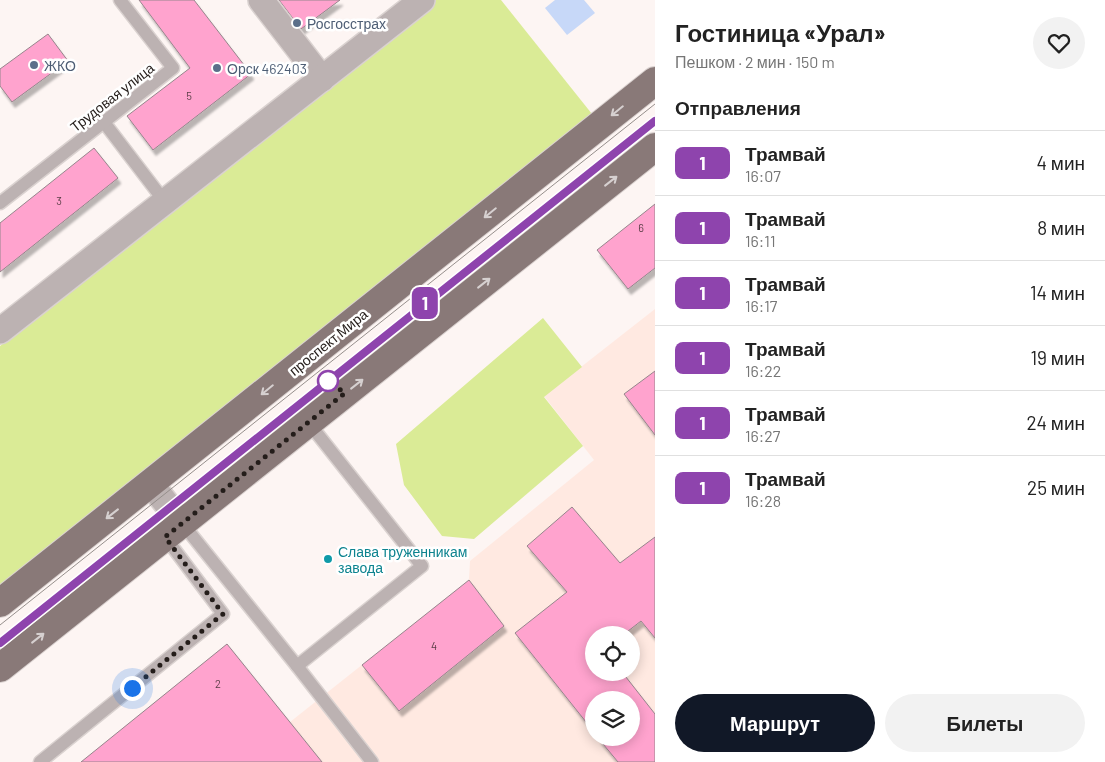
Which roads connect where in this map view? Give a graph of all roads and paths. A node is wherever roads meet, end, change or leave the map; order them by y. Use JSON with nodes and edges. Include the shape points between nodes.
{"nodes":[{"id":1,"x":120,"y":0,"type":"edge"},
{"id":2,"x":261,"y":0,"type":"edge"},
{"id":3,"x":422,"y":0,"type":"edge"},
{"id":4,"x":322,"y":78,"type":"junction"},
{"id":5,"x":655,"y":81,"type":"edge"},
{"id":6,"x":103,"y":122,"type":"junction"},
{"id":7,"x":655,"y":147,"type":"edge"},
{"id":8,"x":165,"y":202,"type":"junction"},
{"id":9,"x":0,"y":203,"type":"edge"},
{"id":10,"x":0,"y":331,"type":"edge"},
{"id":11,"x":308,"y":422,"type":"junction"},
{"id":12,"x":150,"y":483,"type":"junction"},
{"id":13,"x":173,"y":530,"type":"junction"},
{"id":14,"x":0,"y":602,"type":"edge"},
{"id":15,"x":297,"y":666,"type":"junction"},
{"id":16,"x":0,"y":668,"type":"edge"},
{"id":17,"x":40,"y":762,"type":"edge"},
{"id":18,"x":372,"y":762,"type":"edge"}],
"edges":[{"from":1,"to":6,"type":"lane","name":"Трудовая улица","via":[[174,68]]},
{"from":2,"to":4,"type":"street"},
{"from":3,"to":4,"type":"street"},
{"from":4,"to":8,"type":"street"},
{"from":5,"to":12,"type":"main road","name":"проспект Мира","one_way":true},
{"from":6,"to":8,"type":"lane"},
{"from":6,"to":9,"type":"lane","name":"Трудовая улица"},
{"from":11,"to":7,"type":"main road","one_way":true},
{"from":8,"to":10,"type":"street"},
{"from":11,"to":13,"type":"main road"},
{"from":11,"to":15,"type":"lane","via":[[422,566]]},
{"from":12,"to":13,"type":"street"},
{"from":12,"to":14,"type":"main road","name":"проспект Мира","one_way":true},
{"from":13,"to":15,"type":"lane"},
{"from":16,"to":13,"type":"main road","one_way":true},
{"from":13,"to":17,"type":"lane","via":[[223,614]]},
{"from":15,"to":18,"type":"lane"}]}
